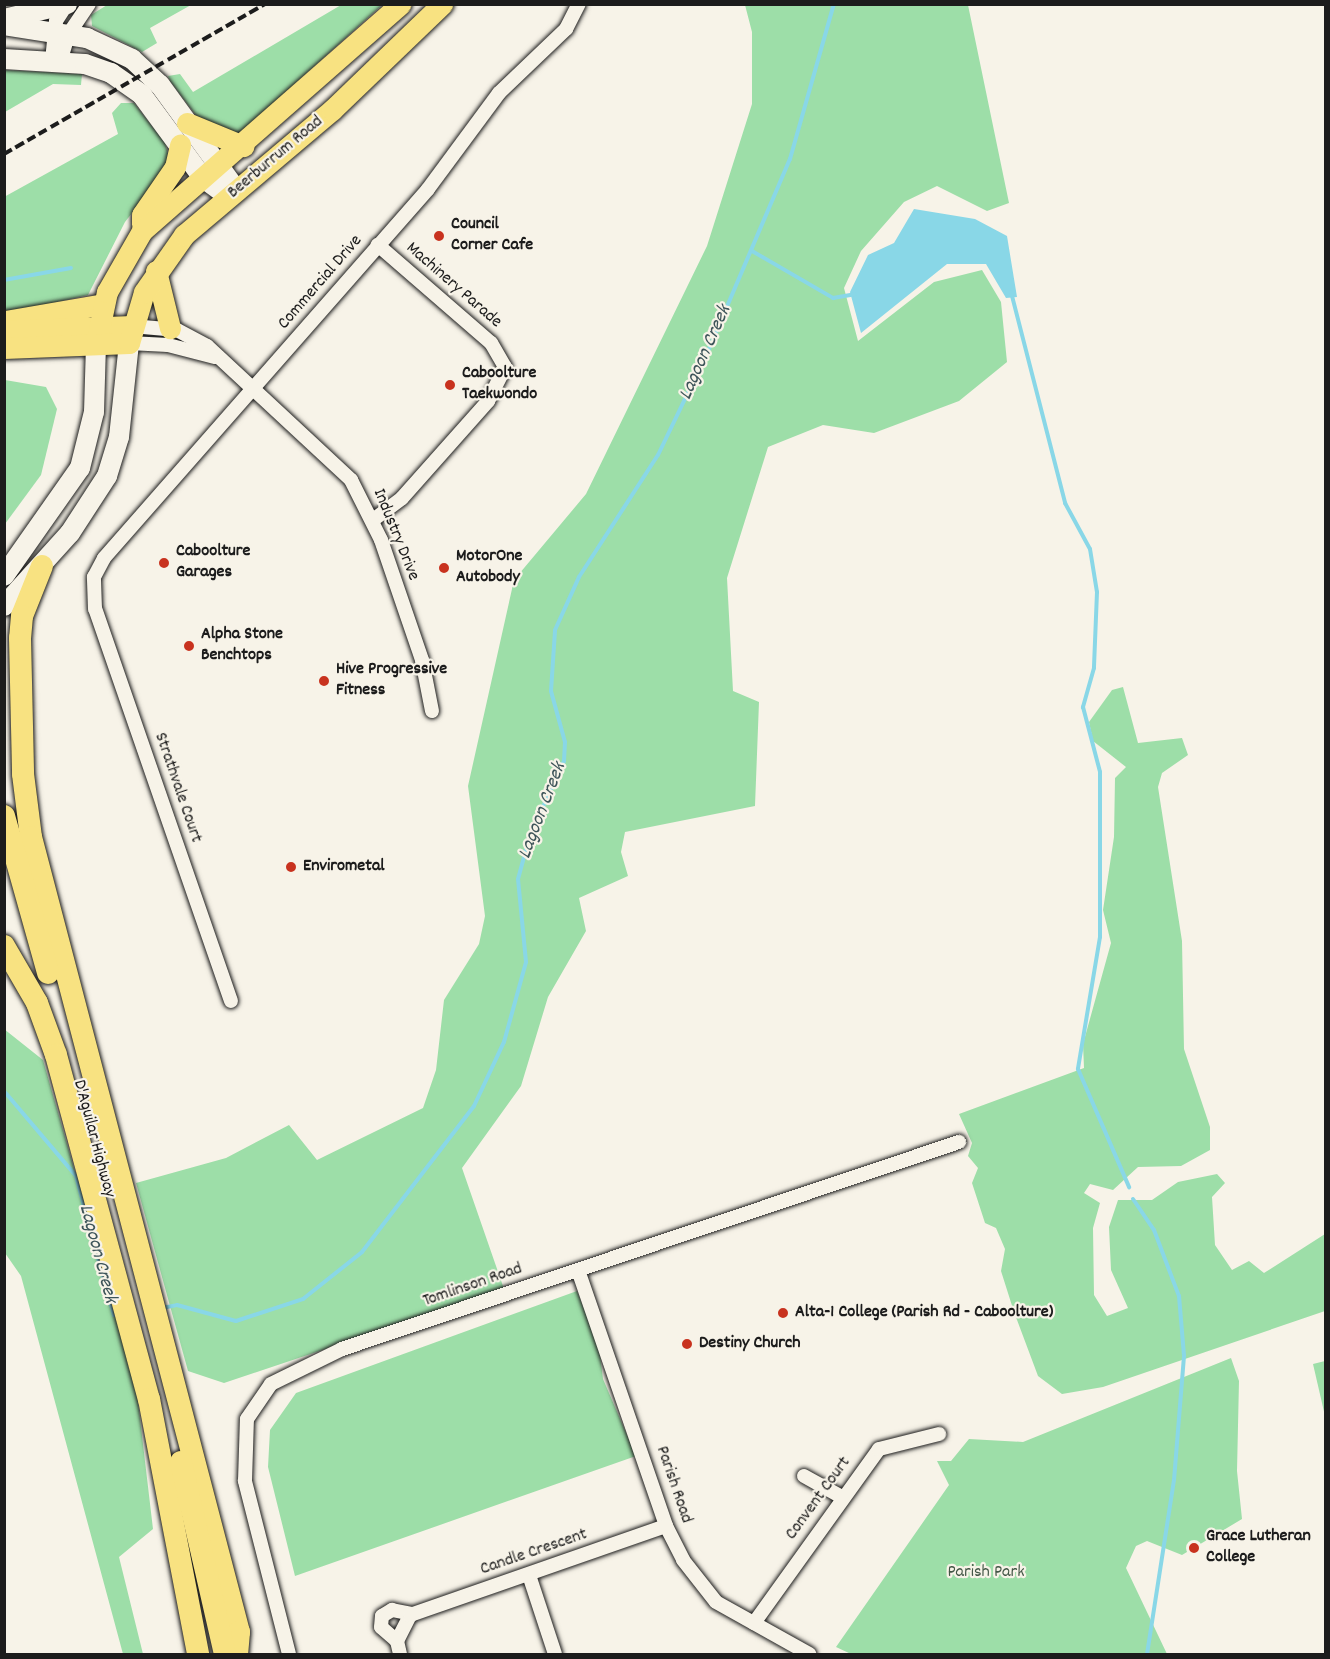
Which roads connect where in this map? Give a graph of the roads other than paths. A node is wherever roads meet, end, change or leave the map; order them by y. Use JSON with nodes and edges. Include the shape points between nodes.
{"nodes":[{"id":1,"x":67,"y":4,"type":"edge"},
{"id":2,"x":89,"y":4,"type":"edge"},
{"id":3,"x":400,"y":4,"type":"edge"},
{"id":4,"x":442,"y":4,"type":"edge"},
{"id":5,"x":579,"y":4,"type":"edge"},
{"id":6,"x":4,"y":19,"type":"edge"},
{"id":7,"x":4,"y":25,"type":"edge"},
{"id":8,"x":61,"y":34,"type":"junction"},
{"id":9,"x":4,"y":59,"type":"edge"},
{"id":10,"x":56,"y":62,"type":"junction"},
{"id":11,"x":187,"y":123,"type":"junction"},
{"id":12,"x":180,"y":145,"type":"junction"},
{"id":13,"x":243,"y":146,"type":"junction"},
{"id":14,"x":210,"y":172,"type":"junction"},
{"id":15,"x":233,"y":194,"type":"junction"},
{"id":16,"x":142,"y":231,"type":"junction"},
{"id":17,"x":378,"y":245,"type":"junction"},
{"id":18,"x":156,"y":271,"type":"junction"},
{"id":19,"x":104,"y":304,"type":"junction"},
{"id":20,"x":4,"y":321,"type":"edge"},
{"id":21,"x":170,"y":328,"type":"junction"},
{"id":22,"x":4,"y":331,"type":"edge"},
{"id":23,"x":131,"y":335,"type":"junction"},
{"id":24,"x":97,"y":336,"type":"junction"},
{"id":25,"x":4,"y":348,"type":"edge"},
{"id":26,"x":215,"y":357,"type":"junction"},
{"id":27,"x":251,"y":390,"type":"junction"},
{"id":28,"x":373,"y":520,"type":"junction"},
{"id":29,"x":42,"y":566,"type":"junction"},
{"id":30,"x":4,"y":576,"type":"edge"},
{"id":31,"x":92,"y":586,"type":"joint"},
{"id":32,"x":4,"y":606,"type":"edge"},
{"id":33,"x":12,"y":645,"type":"edge"},
{"id":34,"x":432,"y":711,"type":"dead end"},
{"id":35,"x":4,"y":816,"type":"edge"},
{"id":36,"x":4,"y":946,"type":"edge"},
{"id":37,"x":231,"y":1001,"type":"dead end"},
{"id":38,"x":73,"y":1064,"type":"junction"},
{"id":39,"x":959,"y":1142,"type":"dead end"},
{"id":40,"x":578,"y":1270,"type":"junction"},
{"id":41,"x":151,"y":1353,"type":"junction"},
{"id":42,"x":939,"y":1434,"type":"dead end"},
{"id":43,"x":181,"y":1462,"type":"junction"},
{"id":44,"x":804,"y":1476,"type":"dead end"},
{"id":45,"x":840,"y":1496,"type":"junction"},
{"id":46,"x":666,"y":1526,"type":"junction"},
{"id":47,"x":529,"y":1575,"type":"junction"},
{"id":48,"x":413,"y":1614,"type":"junction"},
{"id":49,"x":754,"y":1623,"type":"junction"},
{"id":50,"x":399,"y":1648,"type":"edge"},
{"id":51,"x":198,"y":1654,"type":"edge"},
{"id":52,"x":225,"y":1654,"type":"edge"},
{"id":53,"x":237,"y":1654,"type":"edge"},
{"id":54,"x":289,"y":1654,"type":"edge"},
{"id":55,"x":555,"y":1654,"type":"edge"},
{"id":56,"x":809,"y":1654,"type":"edge"}],
"edges":[{"from":1,"to":6,"type":"main road"},
{"from":1,"to":8,"type":"street"},
{"from":2,"to":8,"type":"street"},
{"from":3,"to":13,"type":"main road","name":"Beerburrum Road"},
{"from":4,"to":15,"type":"main road","name":"Beerburrum Road","via":[[332,110]]},
{"from":5,"to":17,"type":"street","name":"Commercial Drive","via":[[566,29],[499,93]]},
{"from":7,"to":8,"type":"main road"},
{"from":8,"to":10,"type":"street"},
{"from":8,"to":11,"type":"main road","via":[[106,44],[137,63]]},
{"from":9,"to":10,"type":"main road"},
{"from":10,"to":12,"type":"main road","via":[[111,73],[142,95]]},
{"from":11,"to":13,"type":"main road"},
{"from":11,"to":14,"type":"main road"},
{"from":12,"to":14,"type":"main road"},
{"from":12,"to":16,"type":"main road","via":[[175,167],[142,215]]},
{"from":13,"to":14,"type":"main road","name":"Beerburrum Road"},
{"from":14,"to":15,"type":"main road"},
{"from":14,"to":16,"type":"main road","name":"Beerburrum Road"},
{"from":15,"to":18,"type":"main road","name":"Beerburrum Road","via":[[184,236]]},
{"from":16,"to":19,"type":"main road","name":"Beerburrum Road","via":[[119,265]]},
{"from":17,"to":27,"type":"street","name":"Commercial Drive"},
{"from":17,"to":28,"type":"street","name":"Machinery Parade","via":[[491,344],[505,367],[488,401],[402,498]]},
{"from":18,"to":21,"type":"main road"},
{"from":18,"to":23,"type":"main road","name":"Beerburrum Road"},
{"from":19,"to":20,"type":"main road"},
{"from":19,"to":24,"type":"main road","name":"Beerburrum Road"},
{"from":21,"to":23,"type":"street","name":"Industry Drive"},
{"from":21,"to":26,"type":"street","name":"Industry Drive","via":[[196,339]]},
{"from":22,"to":24,"type":"main road"},
{"from":23,"to":24,"type":"main road"},
{"from":23,"to":26,"type":"street","name":"Industry Drive"},
{"from":23,"to":29,"type":"main road","via":[[121,428],[107,476],[86,514]]},
{"from":24,"to":25,"type":"main road"},
{"from":24,"to":30,"type":"main road","via":[[94,412],[80,468]]},
{"from":26,"to":27,"type":"street","name":"Industry Drive"},
{"from":27,"to":28,"type":"street","name":"Industry Drive","via":[[351,480]]},
{"from":27,"to":31,"type":"street","name":"Commercial Drive","via":[[104,558]]},
{"from":28,"to":34,"type":"street","name":"Industry Drive","via":[[422,660]]},
{"from":29,"to":32,"type":"main road"},
{"from":29,"to":33,"type":"highway"},
{"from":31,"to":37,"type":"street","name":"Strathvale Court"},
{"from":33,"to":38,"type":"highway","via":[[26,807]]},
{"from":35,"to":38,"type":"highway","name":"D'Aguilar Highway"},
{"from":36,"to":38,"type":"highway"},
{"from":38,"to":41,"type":"highway"},
{"from":38,"to":41,"type":"highway"},
{"from":39,"to":40,"type":"street","name":"Tomlinson Road"},
{"from":40,"to":46,"type":"street","name":"Parish Road"},
{"from":40,"to":54,"type":"street","name":"Tomlinson Road","via":[[342,1349],[271,1384],[247,1419],[245,1480]]},
{"from":41,"to":43,"type":"highway"},
{"from":41,"to":51,"type":"highway"},
{"from":41,"to":53,"type":"highway","via":[[239,1632]]},
{"from":42,"to":45,"type":"street","name":"Convent Court","via":[[879,1449]]},
{"from":43,"to":52,"type":"highway"},
{"from":43,"to":53,"type":"highway"},
{"from":44,"to":45,"type":"street"},
{"from":45,"to":49,"type":"street","name":"Convent Court"},
{"from":46,"to":47,"type":"street","name":"Candle Crescent"},
{"from":46,"to":49,"type":"street","name":"Parish Road","via":[[716,1602]]},
{"from":47,"to":48,"type":"street","name":"Candle Crescent"},
{"from":47,"to":55,"type":"street"},
{"from":48,"to":50,"type":"street","name":"Candle Crescent"},
{"from":48,"to":50,"type":"street","name":"Candle Crescent","via":[[392,1610],[382,1616],[381,1627]]},
{"from":49,"to":56,"type":"street","name":"Parish Road"}]}
